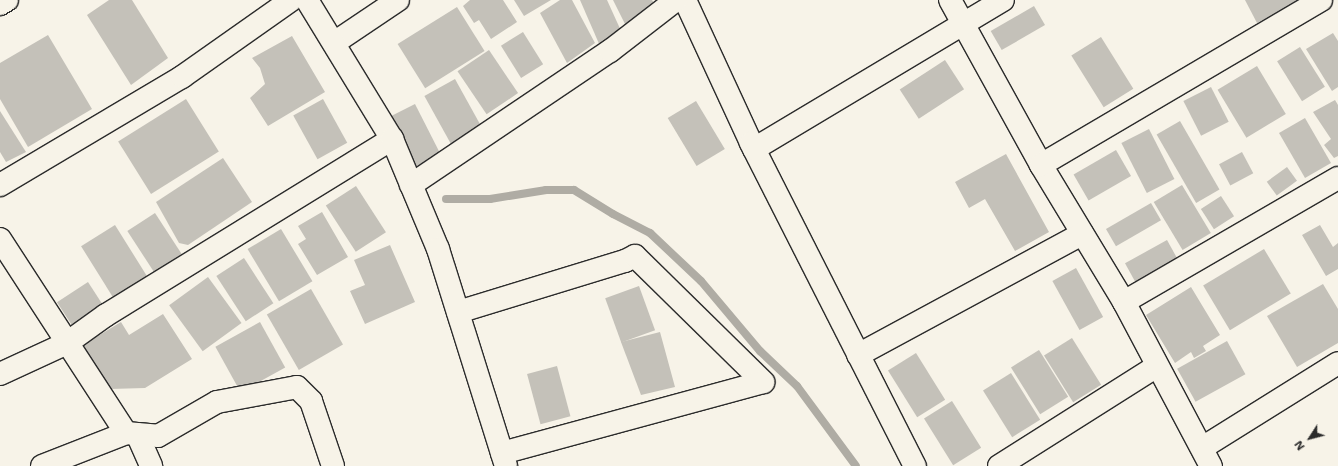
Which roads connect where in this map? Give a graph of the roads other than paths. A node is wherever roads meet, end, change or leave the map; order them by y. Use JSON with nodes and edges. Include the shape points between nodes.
{"nodes":[{"id":1,"x":7,"y":0,"type":"edge"},
{"id":2,"x":291,"y":0,"type":"edge"},
{"id":3,"x":307,"y":0,"type":"edge"},
{"id":4,"x":398,"y":0,"type":"edge"},
{"id":5,"x":676,"y":0,"type":"edge"},
{"id":6,"x":685,"y":0,"type":"edge"},
{"id":7,"x":950,"y":0,"type":"edge"},
{"id":8,"x":1003,"y":0,"type":"edge"},
{"id":9,"x":1321,"y":0,"type":"edge"},
{"id":10,"x":0,"y":4,"type":"edge"},
{"id":11,"x":963,"y":23,"type":"junction"},
{"id":12,"x":334,"y":43,"type":"junction"},
{"id":13,"x":392,"y":139,"type":"junction"},
{"id":14,"x":754,"y":149,"type":"junction"},
{"id":15,"x":1041,"y":165,"type":"junction"},
{"id":16,"x":1338,"y":178,"type":"edge"},
{"id":17,"x":0,"y":185,"type":"edge"},
{"id":18,"x":411,"y":185,"type":"junction"},
{"id":19,"x":1082,"y":234,"type":"junction"},
{"id":20,"x":0,"y":239,"type":"edge"},
{"id":21,"x":1124,"y":302,"type":"junction"},
{"id":22,"x":458,"y":312,"type":"junction"},
{"id":23,"x":67,"y":343,"type":"junction"},
{"id":24,"x":858,"y":355,"type":"junction"},
{"id":25,"x":1338,"y":363,"type":"edge"},
{"id":26,"x":1157,"y":366,"type":"junction"},
{"id":27,"x":0,"y":374,"type":"edge"},
{"id":28,"x":132,"y":433,"type":"junction"},
{"id":29,"x":1206,"y":457,"type":"edge"},
{"id":30,"x":504,"y":459,"type":"edge"},
{"id":31,"x":42,"y":466,"type":"edge"},
{"id":32,"x":151,"y":466,"type":"edge"},
{"id":33,"x":333,"y":466,"type":"edge"},
{"id":34,"x":914,"y":466,"type":"edge"},
{"id":35,"x":999,"y":466,"type":"edge"}],
"edges":[{"from":1,"to":10,"type":"street"},
{"from":2,"to":17,"type":"street","via":[[182,77]]},
{"from":3,"to":12,"type":"street"},
{"from":4,"to":12,"type":"street"},
{"from":5,"to":18,"type":"street","via":[[610,51]]},
{"from":6,"to":14,"type":"street"},
{"from":7,"to":11,"type":"street"},
{"from":8,"to":11,"type":"street"},
{"from":9,"to":15,"type":"street"},
{"from":11,"to":14,"type":"street"},
{"from":11,"to":15,"type":"street"},
{"from":12,"to":13,"type":"street"},
{"from":13,"to":18,"type":"street"},
{"from":13,"to":23,"type":"street","via":[[106,315]]},
{"from":14,"to":24,"type":"street"},
{"from":15,"to":19,"type":"street"},
{"from":16,"to":21,"type":"street"},
{"from":18,"to":22,"type":"street","via":[[438,249]]},
{"from":19,"to":21,"type":"street"},
{"from":19,"to":24,"type":"street"},
{"from":20,"to":23,"type":"street"},
{"from":21,"to":26,"type":"street"},
{"from":22,"to":30,"type":"street"},
{"from":22,"to":30,"type":"street","via":[[625,262],[636,256],[763,382]]},
{"from":23,"to":27,"type":"street"},
{"from":23,"to":28,"type":"street"},
{"from":24,"to":34,"type":"street"},
{"from":25,"to":29,"type":"street"},
{"from":26,"to":29,"type":"street"},
{"from":26,"to":35,"type":"street"},
{"from":28,"to":31,"type":"street"},
{"from":28,"to":32,"type":"street"},
{"from":28,"to":33,"type":"street","via":[[158,436],[217,402],[297,387],[311,401]]}]}
